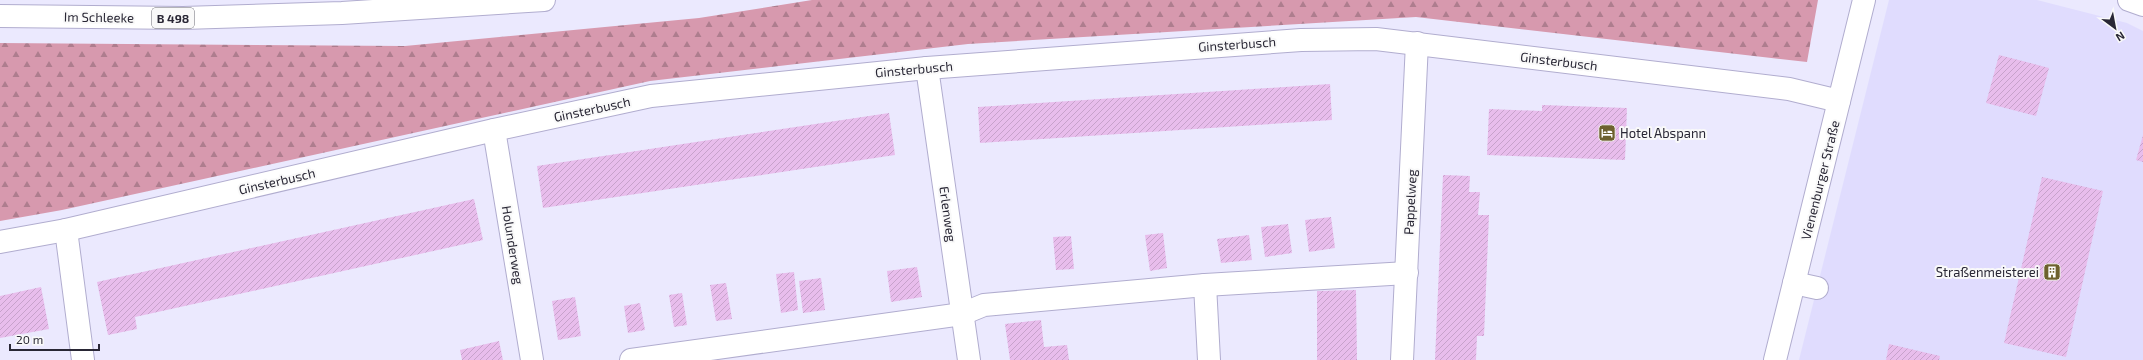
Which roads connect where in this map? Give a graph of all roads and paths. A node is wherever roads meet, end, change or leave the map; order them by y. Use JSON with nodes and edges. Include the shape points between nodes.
{"nodes":[{"id":1,"x":377,"y":0,"type":"edge"},
{"id":2,"x":544,"y":0,"type":"edge"},
{"id":3,"x":1864,"y":0,"type":"edge"},
{"id":4,"x":2129,"y":0,"type":"edge"},
{"id":5,"x":2143,"y":5,"type":"edge"},
{"id":6,"x":342,"y":13,"type":"junction"},
{"id":7,"x":0,"y":16,"type":"edge"},
{"id":8,"x":1417,"y":43,"type":"junction"},
{"id":9,"x":927,"y":68,"type":"junction"},
{"id":10,"x":1839,"y":101,"type":"junction"},
{"id":11,"x":494,"y":130,"type":"junction"},
{"id":12,"x":66,"y":230,"type":"junction"},
{"id":13,"x":0,"y":242,"type":"edge"},
{"id":14,"x":1407,"y":274,"type":"junction"},
{"id":15,"x":1794,"y":283,"type":"junction"},
{"id":16,"x":1205,"y":285,"type":"junction"},
{"id":17,"x":1817,"y":288,"type":"dead end"},
{"id":18,"x":962,"y":314,"type":"junction"},
{"id":19,"x":83,"y":360,"type":"edge"},
{"id":20,"x":532,"y":360,"type":"edge"},
{"id":21,"x":631,"y":360,"type":"edge"},
{"id":22,"x":969,"y":360,"type":"edge"},
{"id":23,"x":1209,"y":360,"type":"edge"},
{"id":24,"x":1402,"y":360,"type":"edge"},
{"id":25,"x":1775,"y":360,"type":"edge"}],
"edges":[{"from":1,"to":6,"type":"main road","name":"Im Schleeke"},
{"from":2,"to":6,"type":"main road","name":"Im Schleeke","number":"B 498"},
{"from":3,"to":10,"type":"main road","name":"Vienenburger Straße"},
{"from":4,"to":5,"type":"main road"},
{"from":6,"to":7,"type":"main road","name":"Im Schleeke","number":"B 498","via":[[183,18]]},
{"from":8,"to":9,"type":"main road","name":"Ginsterbusch","via":[[1376,39],[1301,40]]},
{"from":8,"to":10,"type":"main road","name":"Ginsterbusch","via":[[1789,88]]},
{"from":8,"to":14,"type":"main road","name":"Pappelweg"},
{"from":9,"to":11,"type":"main road","name":"Ginsterbusch","via":[[651,96]]},
{"from":9,"to":18,"type":"main road","name":"Erlenweg"},
{"from":10,"to":15,"type":"main road","name":"Vienenburger Straße"},
{"from":11,"to":12,"type":"main road","name":"Ginsterbusch"},
{"from":11,"to":20,"type":"main road","name":"Holunderweg"},
{"from":12,"to":13,"type":"main road","name":"Ginsterbusch"},
{"from":12,"to":19,"type":"main road"},
{"from":14,"to":16,"type":"main road"},
{"from":14,"to":24,"type":"main road","name":"Pappelweg"},
{"from":15,"to":17,"type":"main road"},
{"from":15,"to":25,"type":"main road","name":"Vienenburger Straße"},
{"from":16,"to":18,"type":"main road","via":[[984,305]]},
{"from":16,"to":23,"type":"main road"},
{"from":18,"to":21,"type":"main road"},
{"from":18,"to":22,"type":"main road","name":"Erlenweg"}]}
